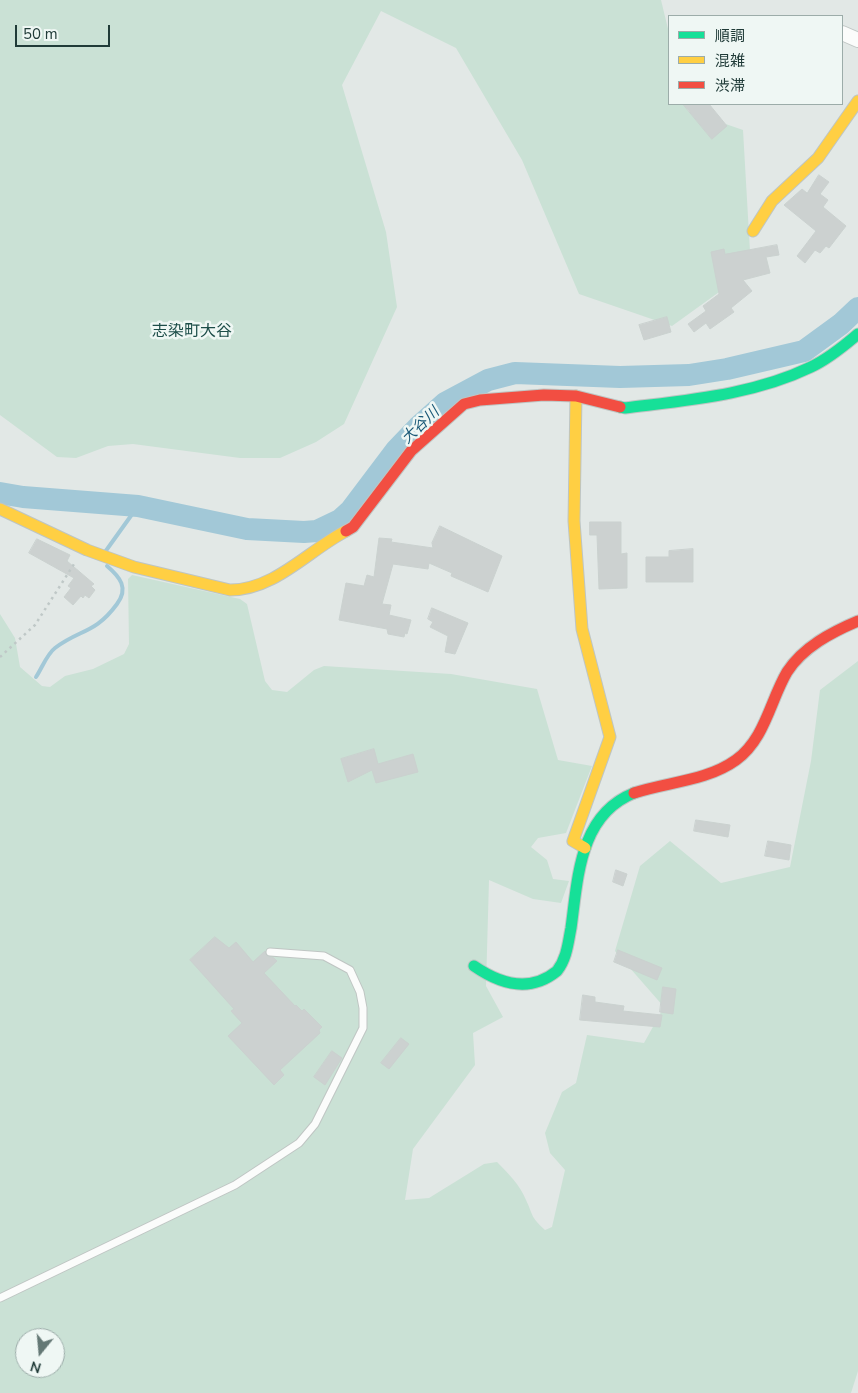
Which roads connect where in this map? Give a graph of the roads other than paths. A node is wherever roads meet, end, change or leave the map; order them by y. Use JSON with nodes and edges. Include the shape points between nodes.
{"nodes":[{"id":1,"x":843,"y":33,"type":"edge"},
{"id":2,"x":858,"y":40,"type":"edge"},
{"id":3,"x":858,"y":101,"type":"edge"},
{"id":4,"x":753,"y":231,"type":"dead end"},
{"id":5,"x":858,"y":334,"type":"edge"},
{"id":6,"x":576,"y":396,"type":"junction"},
{"id":7,"x":0,"y":509,"type":"edge"},
{"id":8,"x":858,"y":621,"type":"edge"},
{"id":9,"x":584,"y":848,"type":"junction"},
{"id":10,"x":270,"y":952,"type":"dead end"},
{"id":11,"x":474,"y":966,"type":"dead end"},
{"id":12,"x":0,"y":1298,"type":"edge"}],
"edges":[{"from":1,"to":2,"type":"street"},
{"from":3,"to":4,"type":"street","via":[[818,158],[772,201]]},
{"from":5,"to":6,"type":"street","via":[[812,367],[751,389],[625,408]]},
{"from":6,"to":7,"type":"street","via":[[480,400],[464,404],[411,451],[352,527],[324,542],[299,564],[245,590],[230,590],[162,575],[87,550]]},
{"from":6,"to":9,"type":"street","via":[[574,521],[582,629],[610,737],[573,840]]},
{"from":8,"to":9,"type":"street","via":[[818,641],[789,669],[757,738],[735,760],[711,772],[626,795],[602,815]]},
{"from":9,"to":11,"type":"street","via":[[567,950],[557,971],[527,985],[498,983]]},
{"from":10,"to":12,"type":"lane","via":[[324,956],[350,970],[360,992],[363,1028],[315,1124],[299,1143],[235,1185]]}]}
